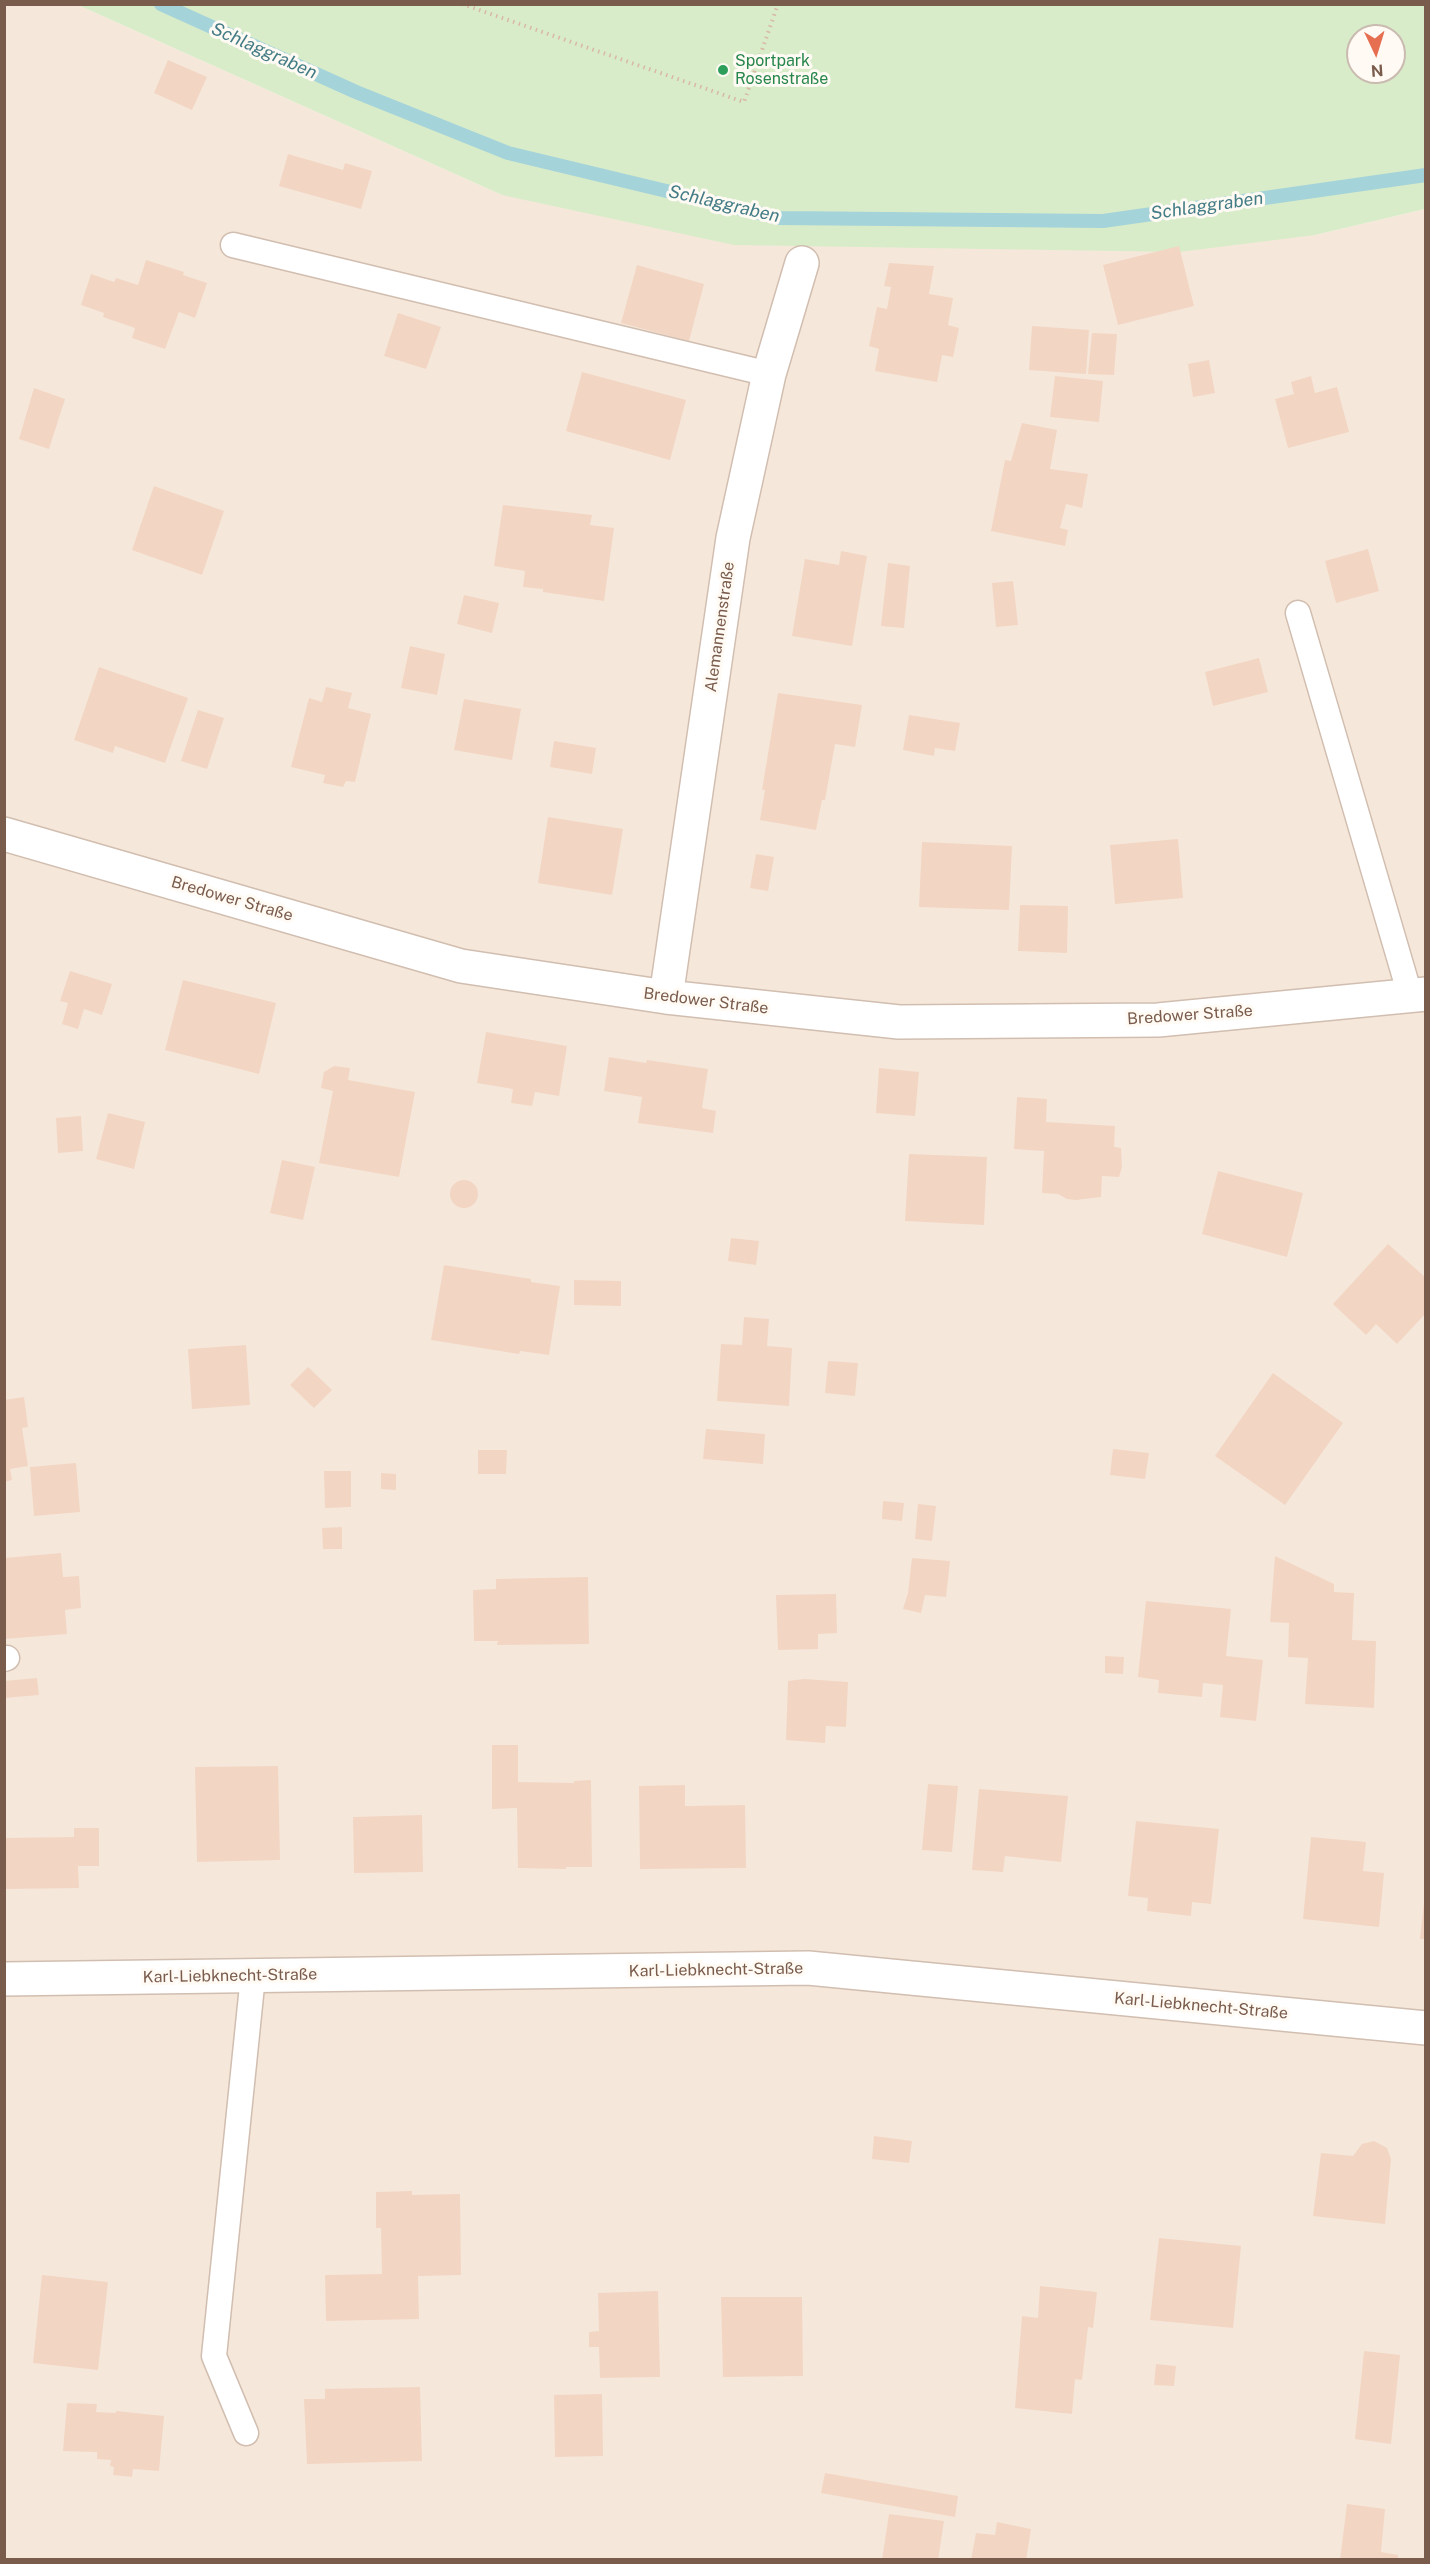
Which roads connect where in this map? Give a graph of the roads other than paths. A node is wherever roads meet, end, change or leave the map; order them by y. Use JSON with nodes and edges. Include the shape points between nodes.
{"nodes":[{"id":1,"x":234,"y":245,"type":"dead end"},
{"id":2,"x":802,"y":263,"type":"dead end"},
{"id":3,"x":769,"y":374,"type":"junction"},
{"id":4,"x":1298,"y":613,"type":"dead end"},
{"id":5,"x":4,"y":834,"type":"edge"},
{"id":6,"x":1418,"y":995,"type":"edge"},
{"id":7,"x":666,"y":997,"type":"junction"},
{"id":8,"x":253,"y":1976,"type":"junction"},
{"id":9,"x":4,"y":1979,"type":"edge"},
{"id":10,"x":1425,"y":2028,"type":"edge"},
{"id":11,"x":246,"y":2433,"type":"dead end"}],
"edges":[{"from":1,"to":3,"type":"lane"},
{"from":2,"to":3,"type":"street","name":"Alemannenstraße"},
{"from":3,"to":7,"type":"street","name":"Alemannenstraße","via":[[733,538]]},
{"from":4,"to":6,"type":"lane"},
{"from":5,"to":7,"type":"street","name":"Bredower Straße","via":[[461,966]]},
{"from":6,"to":7,"type":"street","name":"Bredower Straße","via":[[1158,1020],[899,1022]]},
{"from":8,"to":9,"type":"street","name":"Karl-Liebknecht-Straße"},
{"from":8,"to":10,"type":"street","name":"Karl-Liebknecht-Straße","via":[[808,1968]]},
{"from":8,"to":11,"type":"lane","via":[[214,2356]]}]}
